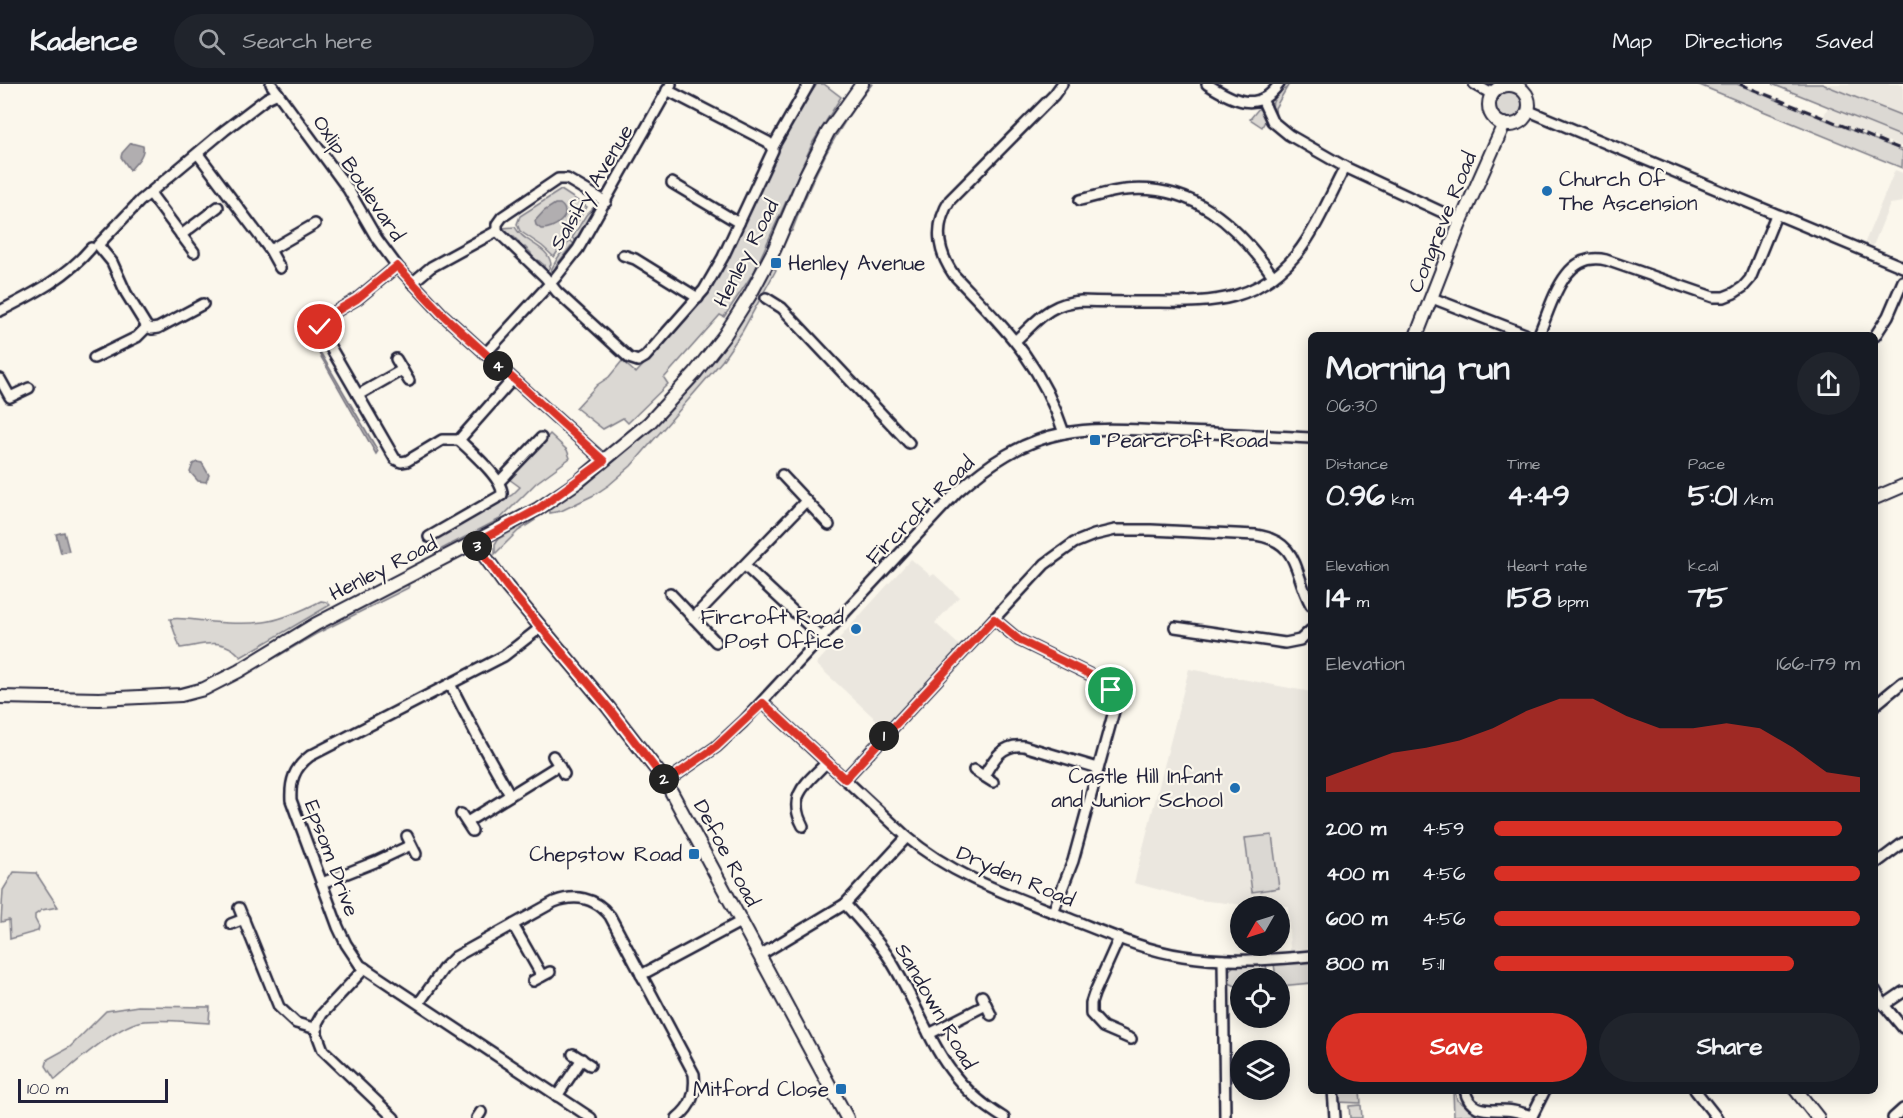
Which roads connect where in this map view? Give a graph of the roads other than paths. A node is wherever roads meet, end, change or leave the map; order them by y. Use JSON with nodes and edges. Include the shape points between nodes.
{"nodes":[{"id":1,"x":271,"y":84,"type":"edge"},
{"id":2,"x":810,"y":84,"type":"edge"},
{"id":3,"x":862,"y":84,"type":"edge"},
{"id":4,"x":1062,"y":84,"type":"edge"},
{"id":5,"x":1207,"y":84,"type":"edge"},
{"id":6,"x":1279,"y":84,"type":"edge"},
{"id":7,"x":1474,"y":84,"type":"edge"},
{"id":8,"x":1521,"y":86,"type":"edge"},
{"id":9,"x":669,"y":87,"type":"edge"},
{"id":10,"x":278,"y":93,"type":"junction"},
{"id":11,"x":1492,"y":94,"type":"junction"},
{"id":12,"x":1262,"y":99,"type":"junction"},
{"id":13,"x":1528,"y":111,"type":"junction"},
{"id":14,"x":1504,"y":124,"type":"junction"},
{"id":15,"x":773,"y":147,"type":"junction"},
{"id":16,"x":198,"y":154,"type":"junction"},
{"id":17,"x":1346,"y":167,"type":"junction"},
{"id":18,"x":672,"y":183,"type":"dead end"},
{"id":19,"x":150,"y":193,"type":"junction"},
{"id":20,"x":1080,"y":200,"type":"dead end"},
{"id":21,"x":606,"y":202,"type":"junction"},
{"id":22,"x":218,"y":207,"type":"dead end"},
{"id":23,"x":1776,"y":215,"type":"junction"},
{"id":24,"x":1461,"y":221,"type":"junction"},
{"id":25,"x":739,"y":223,"type":"junction"},
{"id":26,"x":315,"y":224,"type":"dead end"},
{"id":27,"x":497,"y":231,"type":"junction"},
{"id":28,"x":181,"y":234,"type":"junction"},
{"id":29,"x":94,"y":246,"type":"junction"},
{"id":30,"x":270,"y":250,"type":"junction"},
{"id":31,"x":194,"y":252,"type":"dead end"},
{"id":32,"x":623,"y":255,"type":"dead end"},
{"id":33,"x":397,"y":266,"type":"junction"},
{"id":34,"x":1903,"y":267,"type":"edge"},
{"id":35,"x":280,"y":268,"type":"dead end"},
{"id":36,"x":1273,"y":276,"type":"junction"},
{"id":37,"x":1903,"y":280,"type":"edge"},
{"id":38,"x":412,"y":284,"type":"junction"},
{"id":39,"x":549,"y":284,"type":"junction"},
{"id":40,"x":698,"y":298,"type":"junction"},
{"id":41,"x":766,"y":298,"type":"dead end"},
{"id":42,"x":1432,"y":298,"type":"junction"},
{"id":43,"x":203,"y":304,"type":"dead end"},
{"id":44,"x":0,"y":311,"type":"edge"},
{"id":45,"x":147,"y":327,"type":"junction"},
{"id":46,"x":1418,"y":332,"type":"edge"},
{"id":47,"x":1520,"y":332,"type":"edge"},
{"id":48,"x":1540,"y":332,"type":"edge"},
{"id":49,"x":1878,"y":332,"type":"edge"},
{"id":50,"x":1016,"y":340,"type":"junction"},
{"id":51,"x":485,"y":354,"type":"junction"},
{"id":52,"x":94,"y":358,"type":"dead end"},
{"id":53,"x":396,"y":359,"type":"dead end"},
{"id":54,"x":402,"y":370,"type":"junction"},
{"id":55,"x":0,"y":379,"type":"edge"},
{"id":56,"x":513,"y":379,"type":"junction"},
{"id":57,"x":409,"y":381,"type":"dead end"},
{"id":58,"x":29,"y":388,"type":"dead end"},
{"id":59,"x":358,"y":395,"type":"junction"},
{"id":60,"x":1065,"y":433,"type":"junction"},
{"id":61,"x":541,"y":438,"type":"dead end"},
{"id":62,"x":1308,"y":438,"type":"edge"},
{"id":63,"x":459,"y":440,"type":"junction"},
{"id":64,"x":909,"y":442,"type":"dead end"},
{"id":65,"x":604,"y":461,"type":"junction"},
{"id":66,"x":782,"y":475,"type":"dead end"},
{"id":67,"x":499,"y":482,"type":"junction"},
{"id":68,"x":1903,"y":486,"type":"edge"},
{"id":69,"x":1878,"y":497,"type":"edge"},
{"id":70,"x":806,"y":501,"type":"junction"},
{"id":71,"x":829,"y":525,"type":"dead end"},
{"id":72,"x":429,"y":537,"type":"dead end"},
{"id":73,"x":475,"y":543,"type":"junction"},
{"id":74,"x":745,"y":566,"type":"junction"},
{"id":75,"x":670,"y":594,"type":"dead end"},
{"id":76,"x":1308,"y":597,"type":"edge"},
{"id":77,"x":693,"y":618,"type":"junction"},
{"id":78,"x":994,"y":619,"type":"junction"},
{"id":79,"x":1175,"y":627,"type":"dead end"},
{"id":80,"x":540,"y":628,"type":"junction"},
{"id":81,"x":1308,"y":633,"type":"edge"},
{"id":82,"x":823,"y":639,"type":"junction"},
{"id":83,"x":716,"y":642,"type":"dead end"},
{"id":84,"x":1903,"y":681,"type":"edge"},
{"id":85,"x":450,"y":684,"type":"junction"},
{"id":86,"x":0,"y":697,"type":"edge"},
{"id":87,"x":1878,"y":702,"type":"edge"},
{"id":88,"x":763,"y":703,"type":"junction"},
{"id":89,"x":553,"y":756,"type":"dead end"},
{"id":90,"x":827,"y":762,"type":"junction"},
{"id":91,"x":1098,"y":768,"type":"junction"},
{"id":92,"x":974,"y":770,"type":"dead end"},
{"id":93,"x":984,"y":776,"type":"junction"},
{"id":94,"x":845,"y":779,"type":"junction"},
{"id":95,"x":666,"y":782,"type":"junction"},
{"id":96,"x":993,"y":782,"type":"dead end"},
{"id":97,"x":510,"y":795,"type":"junction"},
{"id":98,"x":467,"y":822,"type":"dead end"},
{"id":99,"x":803,"y":826,"type":"dead end"},
{"id":100,"x":907,"y":837,"type":"junction"},
{"id":101,"x":1903,"y":843,"type":"edge"},
{"id":102,"x":411,"y":845,"type":"dead end"},
{"id":103,"x":1878,"y":862,"type":"edge"},
{"id":104,"x":322,"y":883,"type":"junction"},
{"id":105,"x":845,"y":903,"type":"junction"},
{"id":106,"x":239,"y":908,"type":"dead end"},
{"id":107,"x":1053,"y":912,"type":"junction"},
{"id":108,"x":244,"y":919,"type":"junction"},
{"id":109,"x":742,"y":921,"type":"junction"},
{"id":110,"x":231,"y":924,"type":"dead end"},
{"id":111,"x":513,"y":925,"type":"junction"},
{"id":112,"x":1119,"y":938,"type":"junction"},
{"id":113,"x":760,"y":955,"type":"junction"},
{"id":114,"x":1308,"y":956,"type":"edge"},
{"id":115,"x":1223,"y":960,"type":"junction"},
{"id":116,"x":365,"y":968,"type":"junction"},
{"id":117,"x":641,"y":975,"type":"junction"},
{"id":118,"x":532,"y":981,"type":"dead end"},
{"id":119,"x":1903,"y":992,"type":"edge"},
{"id":120,"x":1878,"y":995,"type":"edge"},
{"id":121,"x":419,"y":1003,"type":"junction"},
{"id":122,"x":1884,"y":1005,"type":"junction"},
{"id":123,"x":991,"y":1015,"type":"dead end"},
{"id":124,"x":1903,"y":1028,"type":"edge"},
{"id":125,"x":316,"y":1029,"type":"junction"},
{"id":126,"x":929,"y":1034,"type":"junction"},
{"id":127,"x":1131,"y":1039,"type":"dead end"},
{"id":128,"x":582,"y":1059,"type":"dead end"},
{"id":129,"x":1333,"y":1094,"type":"edge"},
{"id":130,"x":1466,"y":1094,"type":"edge"},
{"id":131,"x":1543,"y":1094,"type":"edge"},
{"id":132,"x":1698,"y":1094,"type":"edge"},
{"id":133,"x":1799,"y":1094,"type":"edge"},
{"id":134,"x":557,"y":1096,"type":"junction"},
{"id":135,"x":1903,"y":1109,"type":"edge"},
{"id":136,"x":1532,"y":1117,"type":"edge"},
{"id":137,"x":394,"y":1118,"type":"edge"},
{"id":138,"x":591,"y":1118,"type":"edge"},
{"id":139,"x":677,"y":1118,"type":"edge"},
{"id":140,"x":847,"y":1118,"type":"edge"},
{"id":141,"x":1004,"y":1118,"type":"edge"},
{"id":142,"x":1225,"y":1118,"type":"edge"},
{"id":143,"x":1335,"y":1118,"type":"edge"},
{"id":144,"x":1717,"y":1118,"type":"edge"},
{"id":145,"x":1818,"y":1118,"type":"edge"},
{"id":146,"x":1893,"y":1118,"type":"edge"}],
"edges":[{"from":1,"to":10,"type":"street","name":"Oxlip Boulevard"},
{"from":2,"to":15,"type":"street"},
{"from":3,"to":65,"type":"street","name":"Henley Road","via":[[828,132],[774,250],[724,336],[672,398]]},
{"from":4,"to":50,"type":"street","via":[[950,200],[939,228],[946,264]]},
{"from":5,"to":12,"type":"street","via":[[1240,101]]},
{"from":6,"to":12,"type":"street"},
{"from":7,"to":11,"type":"street"},
{"from":8,"to":11,"type":"street","via":[[1501,86]]},
{"from":8,"to":13,"type":"street","via":[[1529,101]]},
{"from":9,"to":15,"type":"street"},
{"from":9,"to":21,"type":"street","name":"Salsify Avenue"},
{"from":10,"to":16,"type":"street"},
{"from":10,"to":33,"type":"street","name":"Oxlip Boulevard","via":[[348,189]]},
{"from":11,"to":14,"type":"street","via":[[1490,113]]},
{"from":12,"to":17,"type":"street","via":[[1269,117],[1279,128]]},
{"from":13,"to":14,"type":"street","via":[[1521,121]]},
{"from":13,"to":23,"type":"street"},
{"from":14,"to":24,"type":"street","name":"Congreve Road"},
{"from":15,"to":25,"type":"street"},
{"from":16,"to":19,"type":"street"},
{"from":16,"to":30,"type":"street"},
{"from":17,"to":24,"type":"street"},
{"from":17,"to":36,"type":"street","via":[[1303,245]]},
{"from":18,"to":25,"type":"street"},
{"from":19,"to":28,"type":"street"},
{"from":19,"to":29,"type":"street"},
{"from":20,"to":36,"type":"street","via":[[1138,190],[1168,193],[1197,202],[1232,226]]},
{"from":21,"to":27,"type":"street","via":[[561,178],[502,217]]},
{"from":21,"to":39,"type":"street","name":"Salsify Avenue","via":[[578,249]]},
{"from":22,"to":28,"type":"street"},
{"from":23,"to":34,"type":"street"},
{"from":23,"to":48,"type":"street","via":[[1750,279],[1734,293],[1706,296],[1606,260],[1589,259],[1564,277]]},
{"from":24,"to":42,"type":"street","name":"Congreve Road"},
{"from":25,"to":40,"type":"street"},
{"from":26,"to":30,"type":"street"},
{"from":27,"to":38,"type":"street","via":[[431,267]]},
{"from":27,"to":39,"type":"street"},
{"from":28,"to":31,"type":"street"},
{"from":29,"to":44,"type":"street","via":[[42,289]]},
{"from":29,"to":45,"type":"street","via":[[112,262]]},
{"from":30,"to":35,"type":"street"},
{"from":32,"to":40,"type":"street"},
{"from":33,"to":38,"type":"street","name":"Oxlip Boulevard"},
{"from":33,"to":59,"type":"street","via":[[320,323]]},
{"from":36,"to":50,"type":"street","via":[[1253,290],[1217,301],[1062,303],[1043,314]]},
{"from":37,"to":49,"type":"street"},
{"from":38,"to":51,"type":"street","name":"Oxlip Boulevard"},
{"from":39,"to":40,"type":"street","via":[[636,361],[645,357]]},
{"from":39,"to":51,"type":"street","name":"Salsify Avenue"},
{"from":41,"to":64,"type":"street","via":[[782,308]]},
{"from":42,"to":46,"type":"street","name":"Congreve Road"},
{"from":42,"to":47,"type":"street"},
{"from":43,"to":45,"type":"street","via":[[158,328]]},
{"from":45,"to":52,"type":"street","via":[[137,337]]},
{"from":50,"to":60,"type":"street","via":[[1040,375]]},
{"from":51,"to":56,"type":"street","name":"Oxlip Boulevard"},
{"from":53,"to":54,"type":"street"},
{"from":54,"to":57,"type":"street"},
{"from":54,"to":59,"type":"street"},
{"from":55,"to":58,"type":"street","via":[[10,397]]},
{"from":56,"to":63,"type":"street"},
{"from":56,"to":65,"type":"street","name":"Oxlip Boulevard"},
{"from":59,"to":63,"type":"street","via":[[397,461],[412,459],[442,440]]},
{"from":60,"to":62,"type":"street","name":"Fircroft Road","via":[[1120,429]]},
{"from":60,"to":82,"type":"street","name":"Fircroft Road","via":[[1016,449],[974,477]]},
{"from":61,"to":67,"type":"street"},
{"from":63,"to":67,"type":"street"},
{"from":65,"to":73,"type":"street","name":"Henley Road","via":[[538,509]]},
{"from":66,"to":70,"type":"street"},
{"from":67,"to":72,"type":"street","via":[[501,497]]},
{"from":68,"to":69,"type":"street"},
{"from":70,"to":71,"type":"street"},
{"from":70,"to":74,"type":"street"},
{"from":73,"to":80,"type":"street","name":"Defoe Road"},
{"from":73,"to":86,"type":"street","name":"Henley Road","via":[[193,693],[99,699]]},
{"from":74,"to":77,"type":"street"},
{"from":74,"to":82,"type":"street"},
{"from":75,"to":77,"type":"street"},
{"from":76,"to":78,"type":"street","via":[[1291,554],[1271,538],[1128,530],[1094,535],[1065,548]]},
{"from":77,"to":83,"type":"street"},
{"from":78,"to":91,"type":"street","via":[[1019,640],[1109,686],[1115,706]]},
{"from":78,"to":94,"type":"street"},
{"from":79,"to":81,"type":"street","via":[[1285,643],[1300,640]]},
{"from":80,"to":85,"type":"street","name":"Epsom Drive","via":[[504,656]]},
{"from":80,"to":95,"type":"street","name":"Defoe Road"},
{"from":82,"to":88,"type":"street","name":"Fircroft Road"},
{"from":84,"to":87,"type":"street"},
{"from":85,"to":97,"type":"street"},
{"from":85,"to":104,"type":"street","name":"Epsom Drive","via":[[310,756],[297,768],[291,782],[291,800]]},
{"from":88,"to":90,"type":"street","name":"Dryden Road"},
{"from":88,"to":95,"type":"street","name":"Fircroft Road","via":[[716,747]]},
{"from":89,"to":97,"type":"street","via":[[561,770]]},
{"from":90,"to":94,"type":"street","name":"Dryden Road"},
{"from":90,"to":99,"type":"street","via":[[796,798],[796,812]]},
{"from":91,"to":93,"type":"street","via":[[1014,745],[1000,752]]},
{"from":91,"to":107,"type":"street","via":[[1073,861]]},
{"from":92,"to":93,"type":"street"},
{"from":93,"to":96,"type":"street"},
{"from":94,"to":100,"type":"street","name":"Dryden Road"},
{"from":95,"to":109,"type":"street","name":"Defoe Road"},
{"from":97,"to":98,"type":"street"},
{"from":100,"to":105,"type":"street"},
{"from":100,"to":107,"type":"street","name":"Dryden Road","via":[[955,871]]},
{"from":101,"to":103,"type":"street"},
{"from":102,"to":104,"type":"street"},
{"from":104,"to":116,"type":"street","name":"Epsom Drive","via":[[346,944]]},
{"from":105,"to":113,"type":"street"},
{"from":105,"to":126,"type":"street","name":"Sandown Road","via":[[892,963]]},
{"from":106,"to":108,"type":"street"},
{"from":107,"to":112,"type":"street","name":"Dryden Road"},
{"from":108,"to":110,"type":"street"},
{"from":108,"to":125,"type":"street","via":[[279,1007],[296,1023]]},
{"from":109,"to":113,"type":"street","name":"Defoe Road"},
{"from":109,"to":117,"type":"street"},
{"from":111,"to":117,"type":"street","via":[[568,897],[591,900],[610,916]]},
{"from":111,"to":118,"type":"street","via":[[546,974]]},
{"from":111,"to":121,"type":"street","via":[[448,963]]},
{"from":112,"to":115,"type":"street","name":"Dryden Road","via":[[1166,953]]},
{"from":112,"to":127,"type":"street","via":[[1094,994],[1091,1014],[1102,1027]]},
{"from":113,"to":140,"type":"street","name":"Defoe Road"},
{"from":114,"to":115,"type":"street","name":"Dryden Road"},
{"from":115,"to":142,"type":"street"},
{"from":116,"to":121,"type":"street","name":"Epsom Drive"},
{"from":116,"to":125,"type":"street","via":[[322,1014]]},
{"from":117,"to":139,"type":"street","via":[[694,1074],[692,1099]]},
{"from":119,"to":122,"type":"street"},
{"from":120,"to":122,"type":"street"},
{"from":121,"to":134,"type":"street","name":"Epsom Drive"},
{"from":122,"to":124,"type":"street"},
{"from":123,"to":126,"type":"street","via":[[984,1000]]},
{"from":125,"to":137,"type":"street","via":[[323,1050]]},
{"from":126,"to":141,"type":"street","name":"Sandown Road","via":[[956,1080]]},
{"from":128,"to":134,"type":"street"},
{"from":129,"to":143,"type":"street"},
{"from":130,"to":136,"type":"street","via":[[1477,1108]]},
{"from":131,"to":136,"type":"street"},
{"from":132,"to":144,"type":"street"},
{"from":133,"to":145,"type":"street"},
{"from":134,"to":138,"type":"street","name":"Epsom Drive"},
{"from":135,"to":146,"type":"street"}]}
